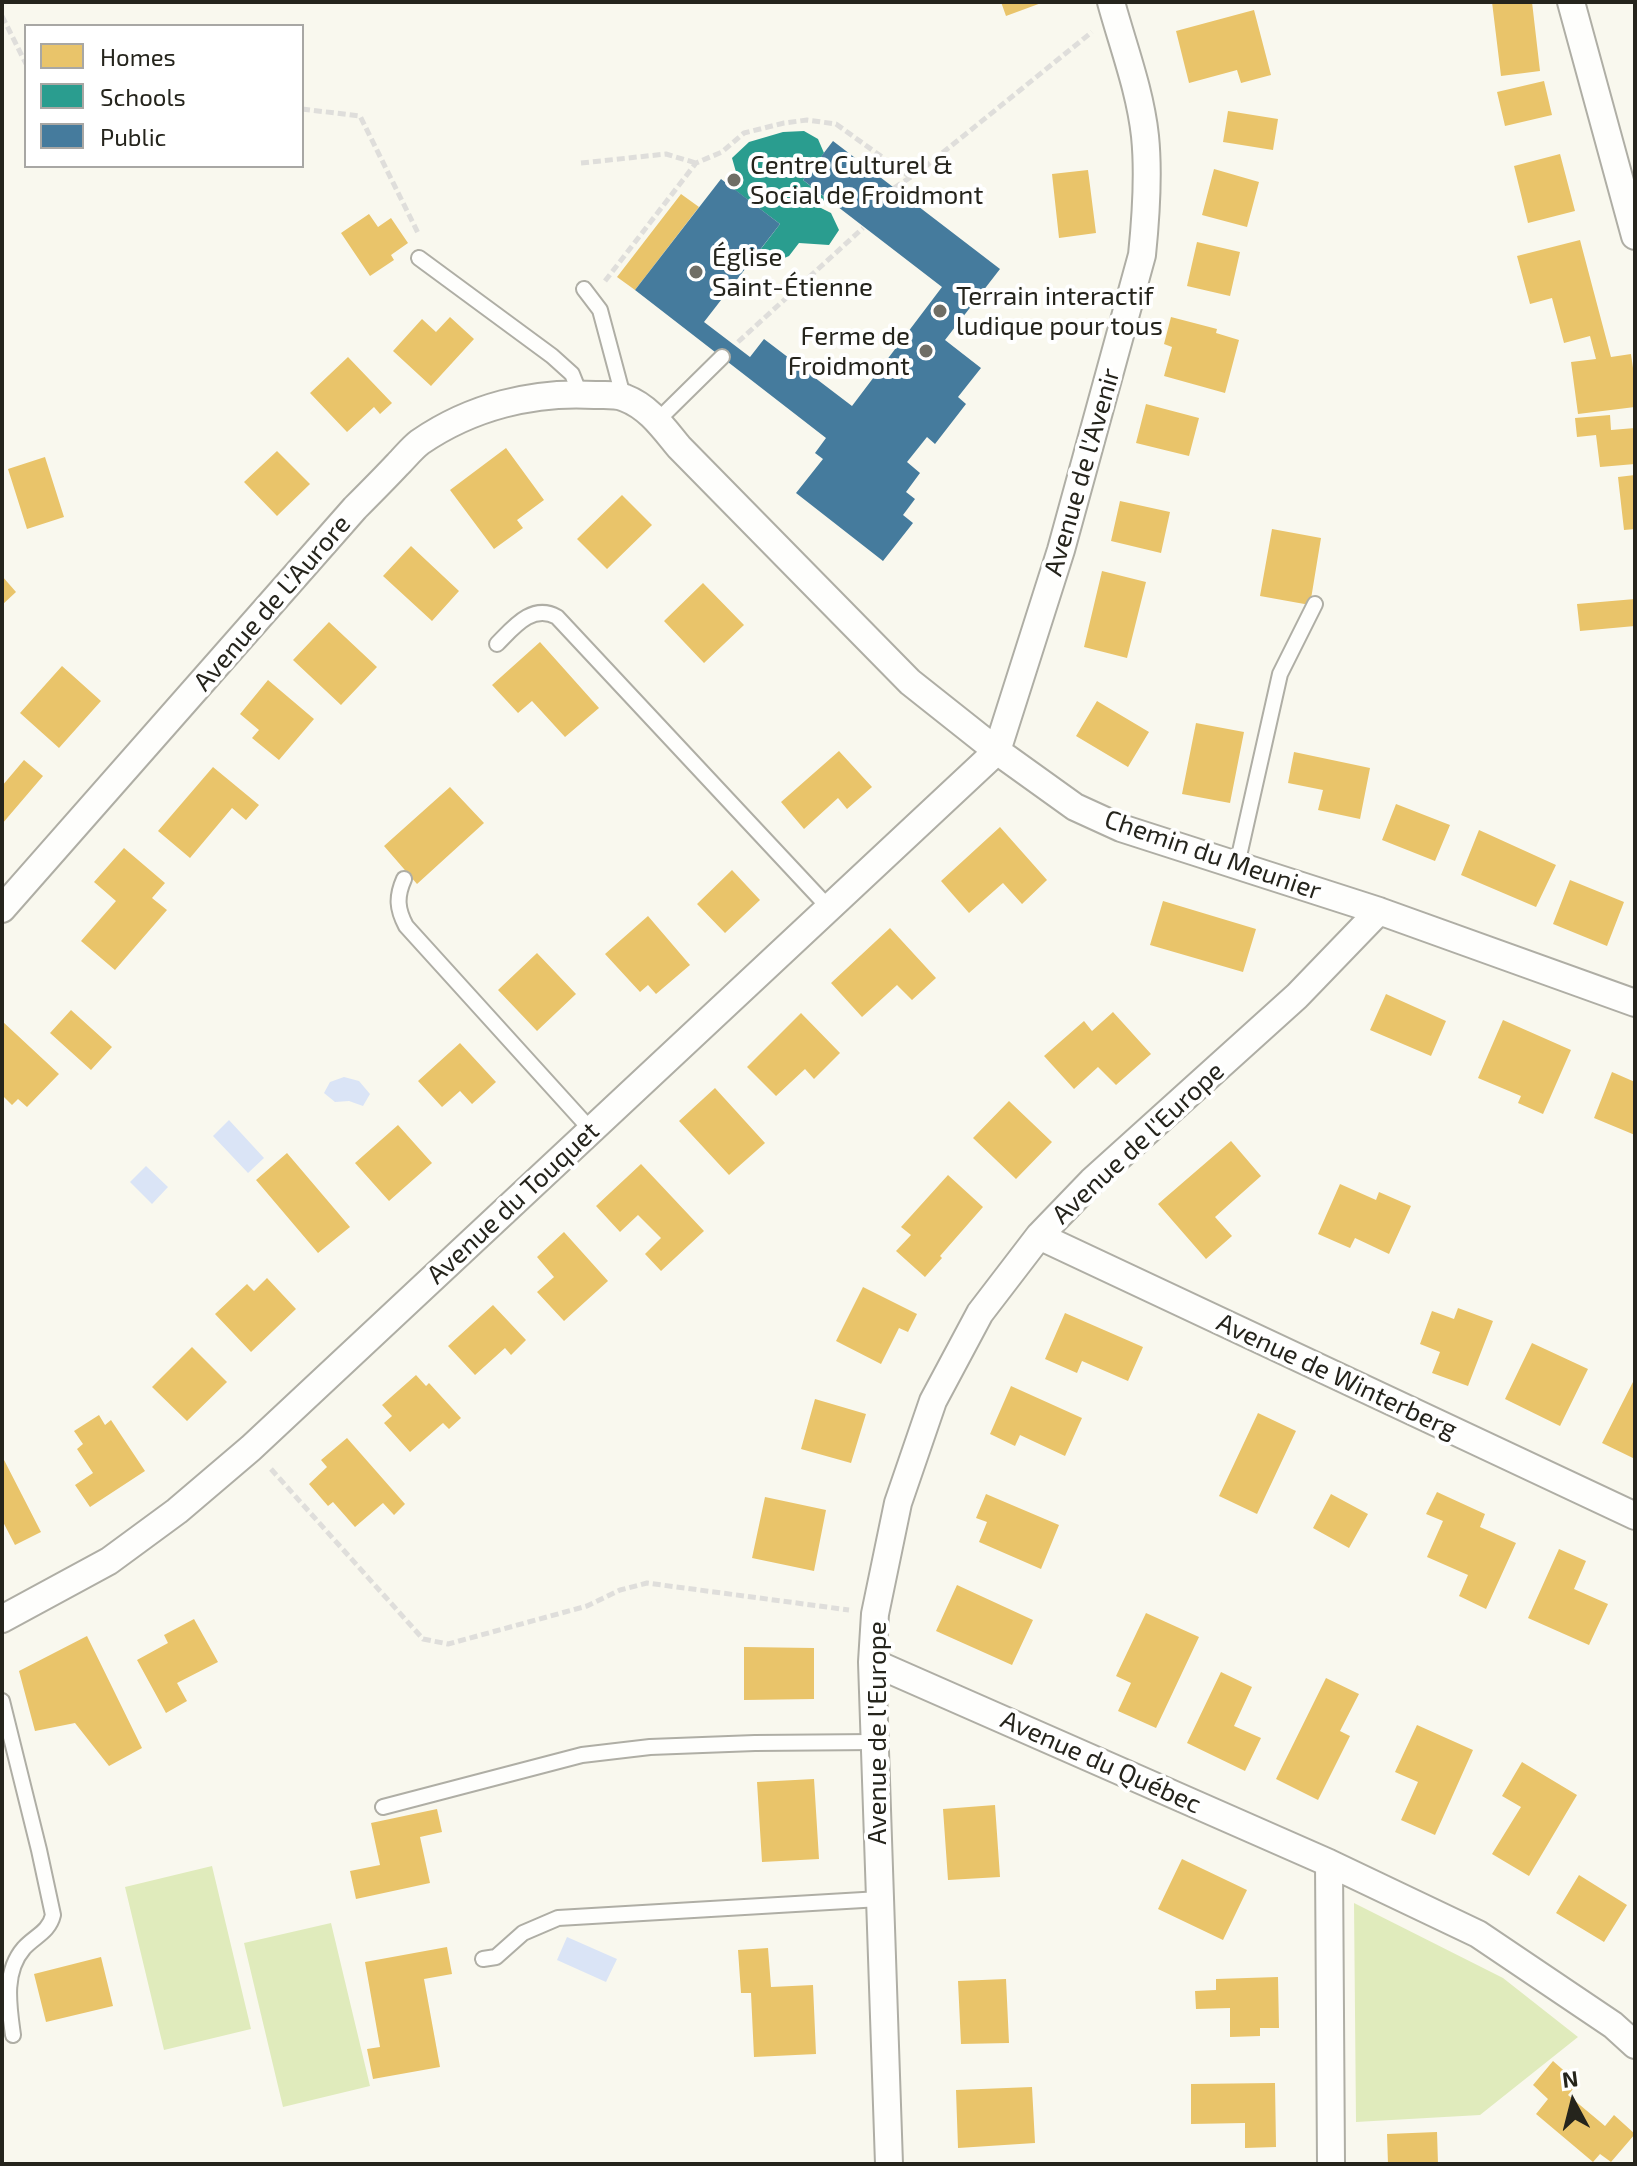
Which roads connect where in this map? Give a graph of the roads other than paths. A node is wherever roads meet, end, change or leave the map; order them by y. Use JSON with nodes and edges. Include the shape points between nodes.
{"nodes":[{"id":1,"x":1571,"y":2,"type":"edge"},
{"id":2,"x":1113,"y":8,"type":"edge"},
{"id":3,"x":1635,"y":236,"type":"edge"},
{"id":4,"x":419,"y":258,"type":"dead end"},
{"id":5,"x":588,"y":294,"type":"road end"},
{"id":6,"x":722,"y":357,"type":"dead end"},
{"id":7,"x":601,"y":395,"type":"junction"},
{"id":8,"x":657,"y":421,"type":"junction"},
{"id":9,"x":1315,"y":604,"type":"dead end"},
{"id":10,"x":497,"y":644,"type":"dead end"},
{"id":11,"x":997,"y":751,"type":"junction"},
{"id":12,"x":1237,"y":865,"type":"junction"},
{"id":13,"x":404,"y":879,"type":"dead end"},
{"id":14,"x":829,"y":908,"type":"junction"},
{"id":15,"x":2,"y":909,"type":"edge"},
{"id":16,"x":1379,"y":911,"type":"junction"},
{"id":17,"x":1635,"y":1003,"type":"edge"},
{"id":18,"x":591,"y":1130,"type":"junction"},
{"id":19,"x":1039,"y":1236,"type":"junction"},
{"id":20,"x":1635,"y":1516,"type":"edge"},
{"id":21,"x":2,"y":1619,"type":"edge"},
{"id":22,"x":872,"y":1662,"type":"junction"},
{"id":23,"x":2,"y":1701,"type":"edge"},
{"id":24,"x":874,"y":1742,"type":"junction"},
{"id":25,"x":383,"y":1807,"type":"dead end"},
{"id":26,"x":1329,"y":1863,"type":"junction"},
{"id":27,"x":880,"y":1899,"type":"junction"},
{"id":28,"x":483,"y":1959,"type":"dead end"},
{"id":29,"x":13,"y":2035,"type":"dead end"},
{"id":30,"x":1635,"y":2045,"type":"edge"},
{"id":31,"x":889,"y":2164,"type":"edge"},
{"id":32,"x":1331,"y":2164,"type":"edge"}],
"edges":[{"from":1,"to":3,"type":"street"},
{"from":2,"to":11,"type":"street","name":"Avenue de l'Avenir","via":[[1145,136],[1142,255],[1061,550]]},
{"from":4,"to":7,"type":"lane"},
{"from":5,"to":7,"type":"lane","via":[[600,310]]},
{"from":6,"to":8,"type":"lane"},
{"from":7,"to":8,"type":"street","name":"Chemin du Meunier","via":[[641,406]]},
{"from":7,"to":15,"type":"street","name":"Avenue de L'Aurore","via":[[544,395],[497,406],[417,444]]},
{"from":8,"to":11,"type":"street","name":"Chemin du Meunier","via":[[910,682]]},
{"from":9,"to":12,"type":"lane","via":[[1280,674]]},
{"from":10,"to":14,"type":"lane","via":[[529,615],[549,612],[557,617]]},
{"from":11,"to":12,"type":"street","name":"Chemin du Meunier","via":[[1075,807],[1121,828]]},
{"from":11,"to":14,"type":"street","name":"Avenue du Touquet"},
{"from":12,"to":16,"type":"street","name":"Chemin du Meunier"},
{"from":13,"to":18,"type":"lane","via":[[398,905],[406,926]]},
{"from":14,"to":18,"type":"street","name":"Avenue du Touquet"},
{"from":16,"to":17,"type":"street","name":"Chemin du Meunier"},
{"from":16,"to":19,"type":"street","name":"Avenue de l'Europe","via":[[1297,996],[1092,1181]]},
{"from":18,"to":21,"type":"street","name":"Avenue du Touquet","via":[[177,1511],[109,1561]]},
{"from":19,"to":20,"type":"street","name":"Avenue de Winterberg"},
{"from":19,"to":22,"type":"street","name":"Avenue de l'Europe","via":[[980,1313],[933,1401],[898,1503],[875,1614]]},
{"from":22,"to":24,"type":"street","name":"Avenue de l'Europe"},
{"from":22,"to":26,"type":"street","name":"Avenue du Québec"},
{"from":23,"to":29,"type":"lane","via":[[53,1915],[51,1924],[17,1959],[9,1982]]},
{"from":24,"to":25,"type":"lane","via":[[650,1747],[582,1755]]},
{"from":24,"to":27,"type":"street","name":"Avenue de l'Europe"},
{"from":26,"to":30,"type":"street","name":"Avenue du Québec","via":[[1478,1934]]},
{"from":26,"to":32,"type":"street"},
{"from":27,"to":28,"type":"lane","via":[[558,1918],[523,1933],[496,1957]]},
{"from":27,"to":31,"type":"street","name":"Avenue de l'Europe"}]}
